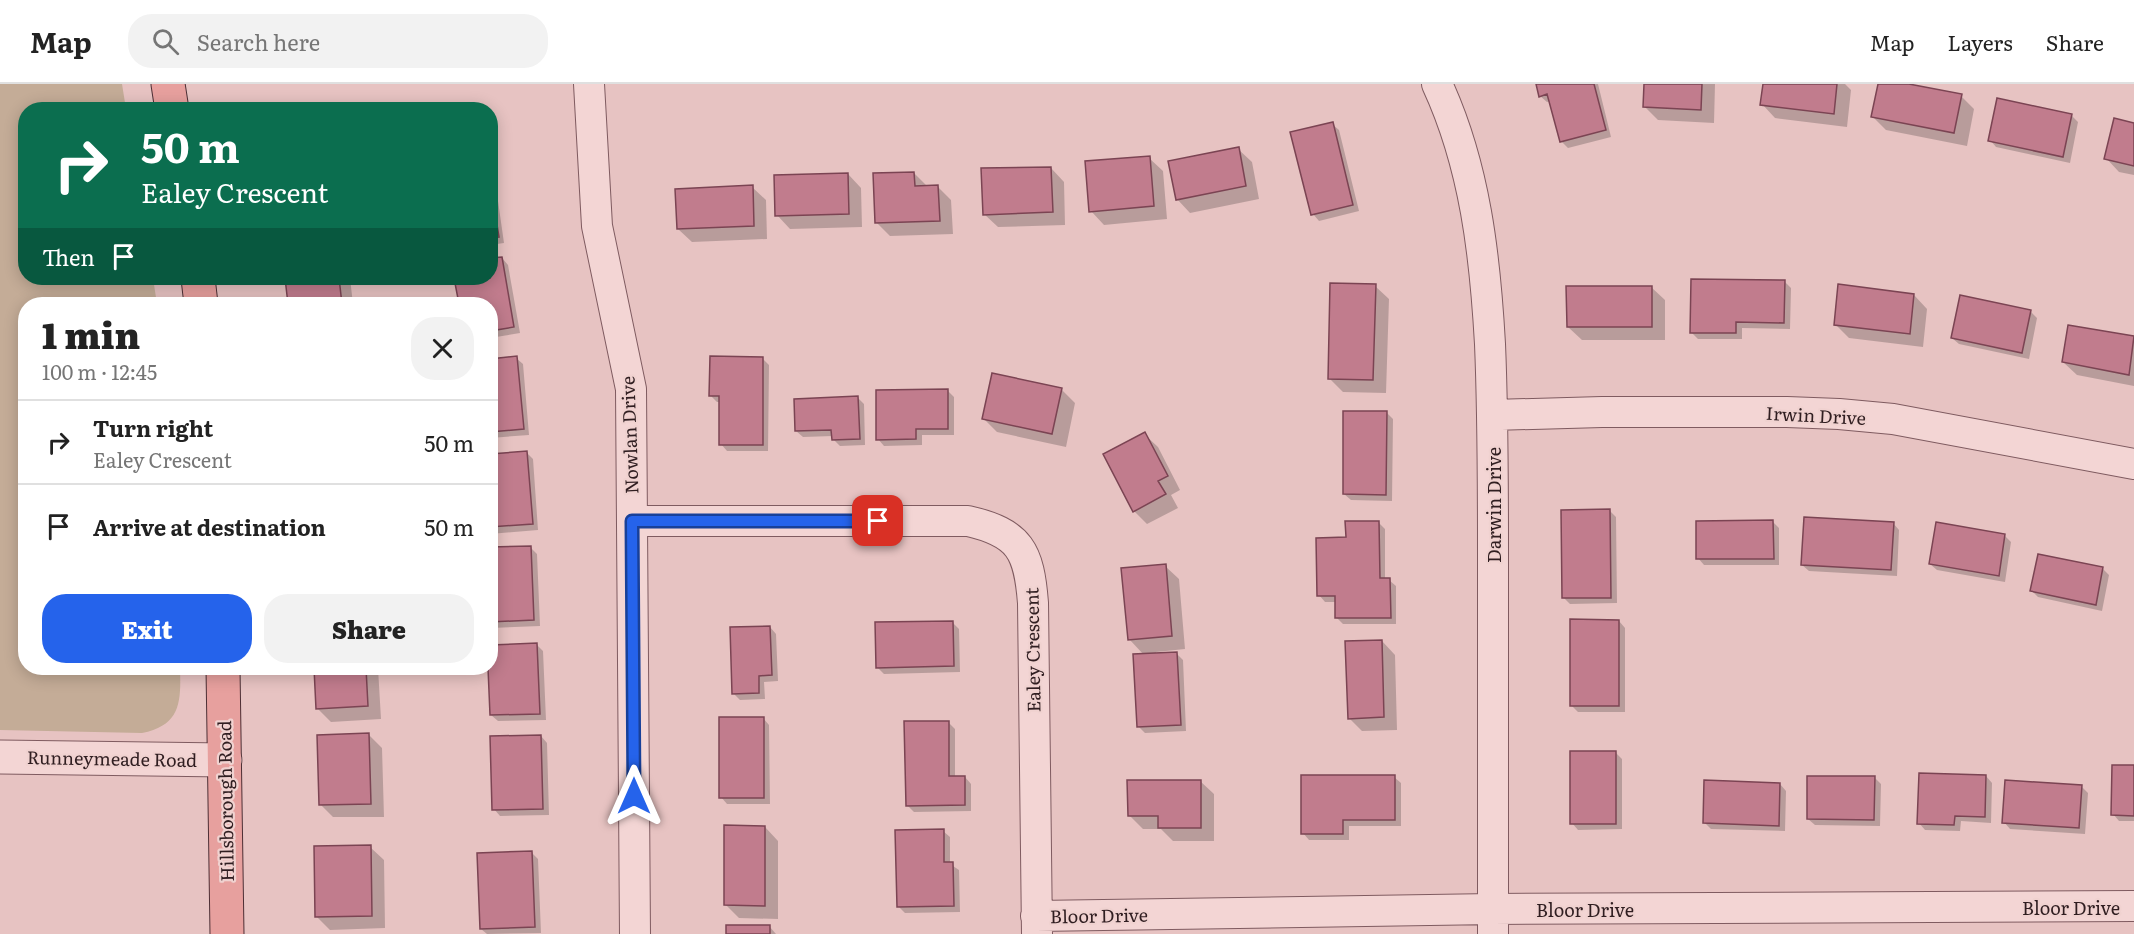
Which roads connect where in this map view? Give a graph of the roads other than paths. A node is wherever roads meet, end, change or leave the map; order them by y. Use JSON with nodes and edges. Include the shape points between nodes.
{"nodes":[{"id":1,"x":168,"y":84,"type":"edge"},
{"id":2,"x":589,"y":84,"type":"edge"},
{"id":3,"x":1437,"y":84,"type":"edge"},
{"id":4,"x":171,"y":102,"type":"edge"},
{"id":5,"x":1493,"y":415,"type":"junction"},
{"id":6,"x":2134,"y":465,"type":"edge"},
{"id":7,"x":632,"y":521,"type":"junction"},
{"id":8,"x":224,"y":675,"type":"edge"},
{"id":9,"x":0,"y":757,"type":"edge"},
{"id":10,"x":225,"y":760,"type":"junction"},
{"id":11,"x":2134,"y":906,"type":"edge"},
{"id":12,"x":1493,"y":922,"type":"edge"},
{"id":13,"x":1036,"y":925,"type":"edge"},
{"id":14,"x":227,"y":934,"type":"edge"},
{"id":15,"x":635,"y":934,"type":"edge"}],
"edges":[{"from":1,"to":4,"type":"main road"},
{"from":2,"to":7,"type":"street","name":"Nowlan Drive","via":[[597,226],[631,389]]},
{"from":3,"to":5,"type":"street","name":"Darwin Drive","via":[[1454,123],[1474,197],[1488,305]]},
{"from":5,"to":6,"type":"street","name":"Irwin Drive","via":[[1839,414],[1893,419]]},
{"from":5,"to":12,"type":"street","name":"Darwin Drive"},
{"from":7,"to":13,"type":"street","name":"Ealey Crescent","via":[[968,521],[990,526],[1017,543],[1026,560],[1033,603]]},
{"from":7,"to":15,"type":"street","name":"Nowlan Drive"},
{"from":8,"to":10,"type":"main road","name":"Hillsborough Road"},
{"from":9,"to":10,"type":"street","name":"Runneymeade Road"},
{"from":10,"to":14,"type":"main road","name":"Hillsborough Road"},
{"from":11,"to":12,"type":"street","name":"Bloor Drive"},
{"from":12,"to":13,"type":"street","name":"Bloor Drive"}]}
